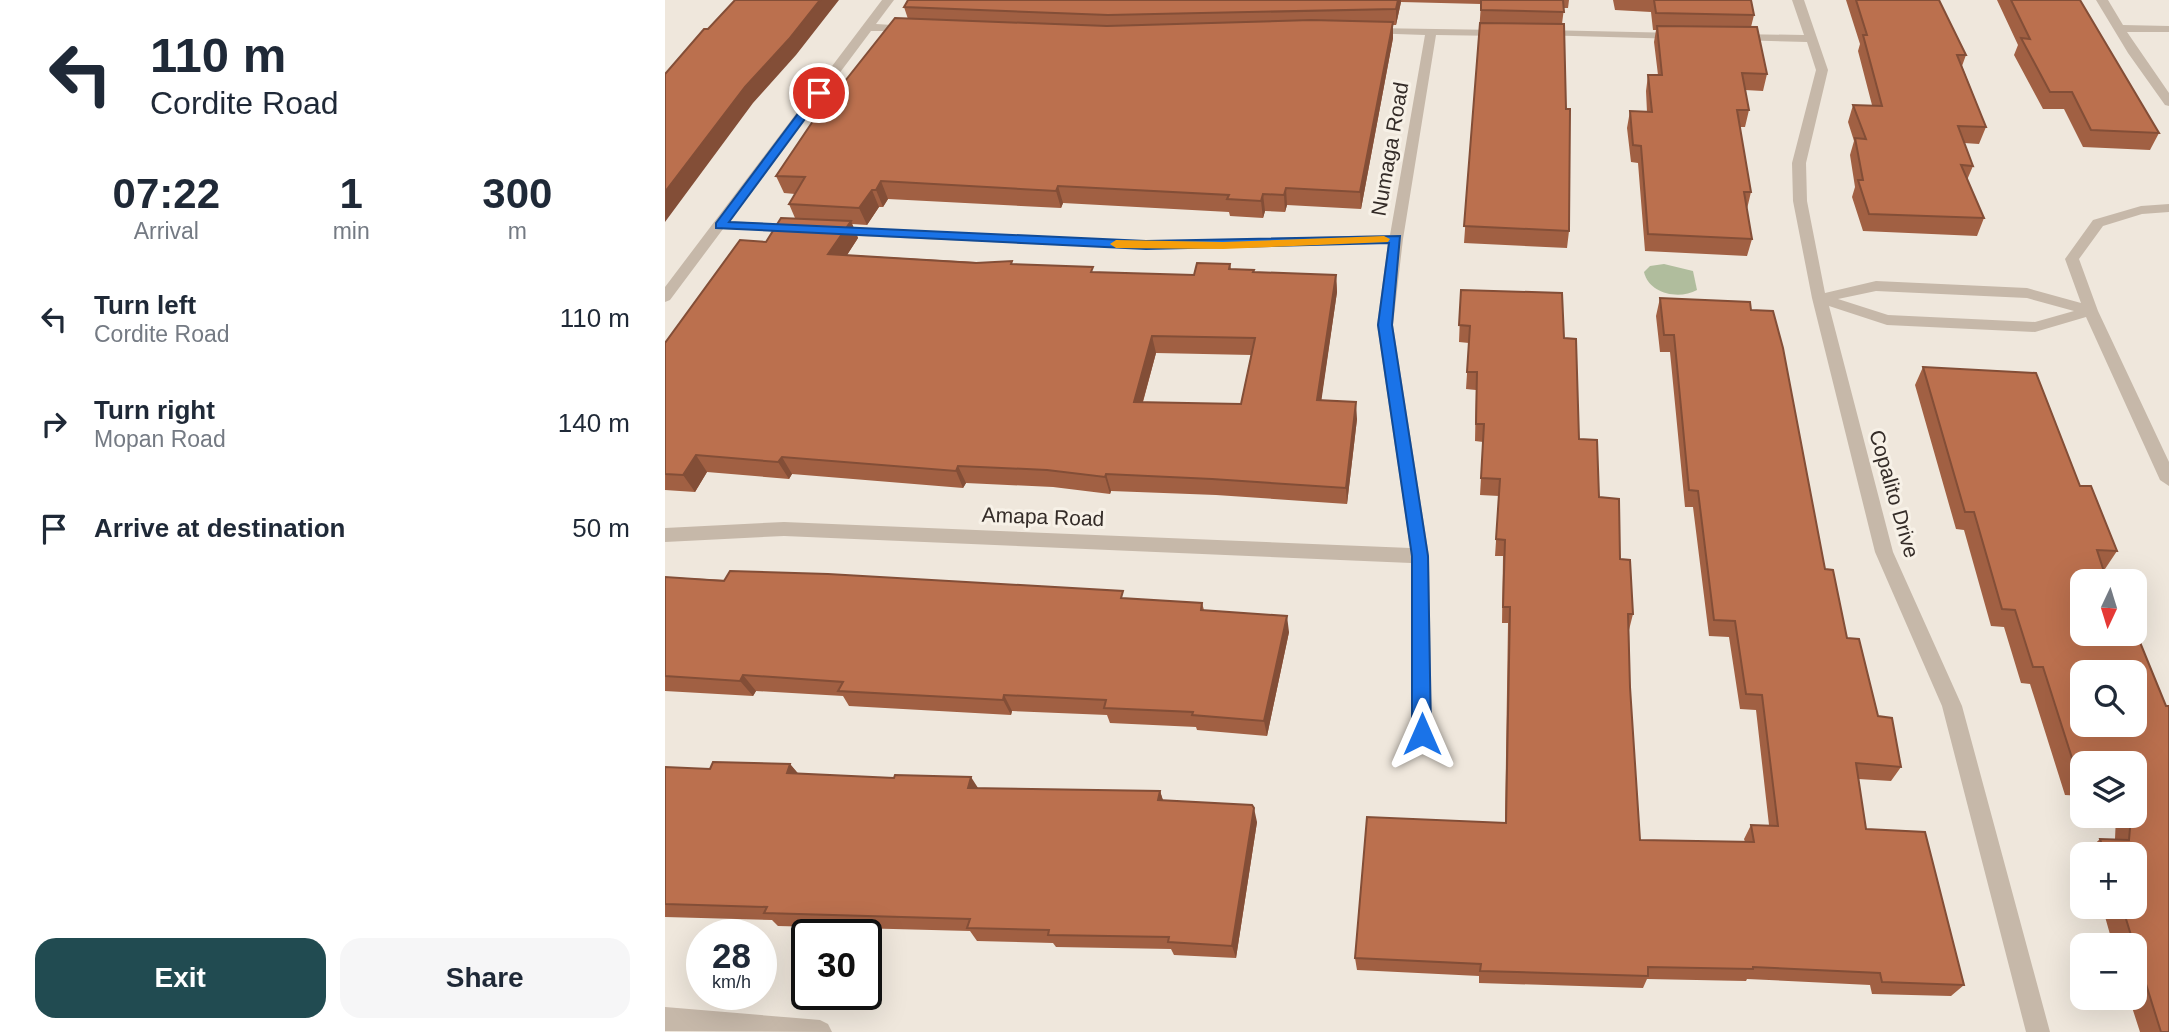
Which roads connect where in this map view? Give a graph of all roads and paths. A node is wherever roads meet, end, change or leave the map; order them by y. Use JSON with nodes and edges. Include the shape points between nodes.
{"nodes":[{"id":1,"x":888,"y":0,"type":"edge"},
{"id":2,"x":1798,"y":0,"type":"edge"},
{"id":3,"x":2102,"y":0,"type":"edge"},
{"id":4,"x":868,"y":27,"type":"junction"},
{"id":5,"x":2119,"y":28,"type":"junction"},
{"id":6,"x":2169,"y":29,"type":"edge"},
{"id":7,"x":922,"y":30,"type":"edge"},
{"id":8,"x":1352,"y":31,"type":"edge"},
{"id":9,"x":1431,"y":31,"type":"junction"},
{"id":10,"x":1515,"y":33,"type":"edge"},
{"id":11,"x":1529,"y":33,"type":"edge"},
{"id":12,"x":1695,"y":37,"type":"edge"},
{"id":13,"x":1723,"y":37,"type":"edge"},
{"id":14,"x":1812,"y":39,"type":"junction"},
{"id":15,"x":2169,"y":102,"type":"edge"},
{"id":16,"x":2169,"y":208,"type":"edge"},
{"id":17,"x":720,"y":225,"type":"junction"},
{"id":18,"x":1396,"y":239,"type":"junction"},
{"id":19,"x":665,"y":297,"type":"edge"},
{"id":20,"x":1819,"y":298,"type":"junction"},
{"id":21,"x":2091,"y":311,"type":"junction"},
{"id":22,"x":2169,"y":480,"type":"edge"},
{"id":23,"x":665,"y":535,"type":"edge"},
{"id":24,"x":1420,"y":556,"type":"junction"},
{"id":25,"x":1422,"y":734,"type":"dead end"},
{"id":26,"x":665,"y":1019,"type":"edge"},
{"id":27,"x":821,"y":1032,"type":"edge"},
{"id":28,"x":2038,"y":1032,"type":"edge"}],
"edges":[{"from":1,"to":4,"type":"street"},
{"from":2,"to":14,"type":"street","name":"Copalito Drive"},
{"from":3,"to":5,"type":"street"},
{"from":4,"to":7,"type":"street"},
{"from":4,"to":17,"type":"street"},
{"from":5,"to":6,"type":"street"},
{"from":5,"to":15,"type":"street"},
{"from":8,"to":9,"type":"street"},
{"from":9,"to":10,"type":"street"},
{"from":9,"to":18,"type":"street","name":"Numaga Road"},
{"from":11,"to":12,"type":"street"},
{"from":13,"to":14,"type":"street"},
{"from":14,"to":20,"type":"street","name":"Copalito Drive","via":[[1822,70],[1799,163],[1800,201]]},
{"from":16,"to":21,"type":"street","via":[[2141,210],[2098,223],[2071,259]]},
{"from":17,"to":18,"type":"street","via":[[1146,245]]},
{"from":17,"to":19,"type":"street"},
{"from":18,"to":24,"type":"street","name":"Numaga Road","via":[[1385,325]]},
{"from":20,"to":21,"type":"street","via":[[1876,286],[2027,293]]},
{"from":20,"to":21,"type":"street","via":[[1887,320],[1927,322],[2035,327]]},
{"from":20,"to":28,"type":"street","name":"Copalito Drive","via":[[1884,552],[1952,706]]},
{"from":21,"to":22,"type":"street"},
{"from":23,"to":24,"type":"street","name":"Amapa Road","via":[[784,529]]},
{"from":24,"to":25,"type":"street","name":"Numaga Road"},
{"from":26,"to":27,"type":"street"}]}
